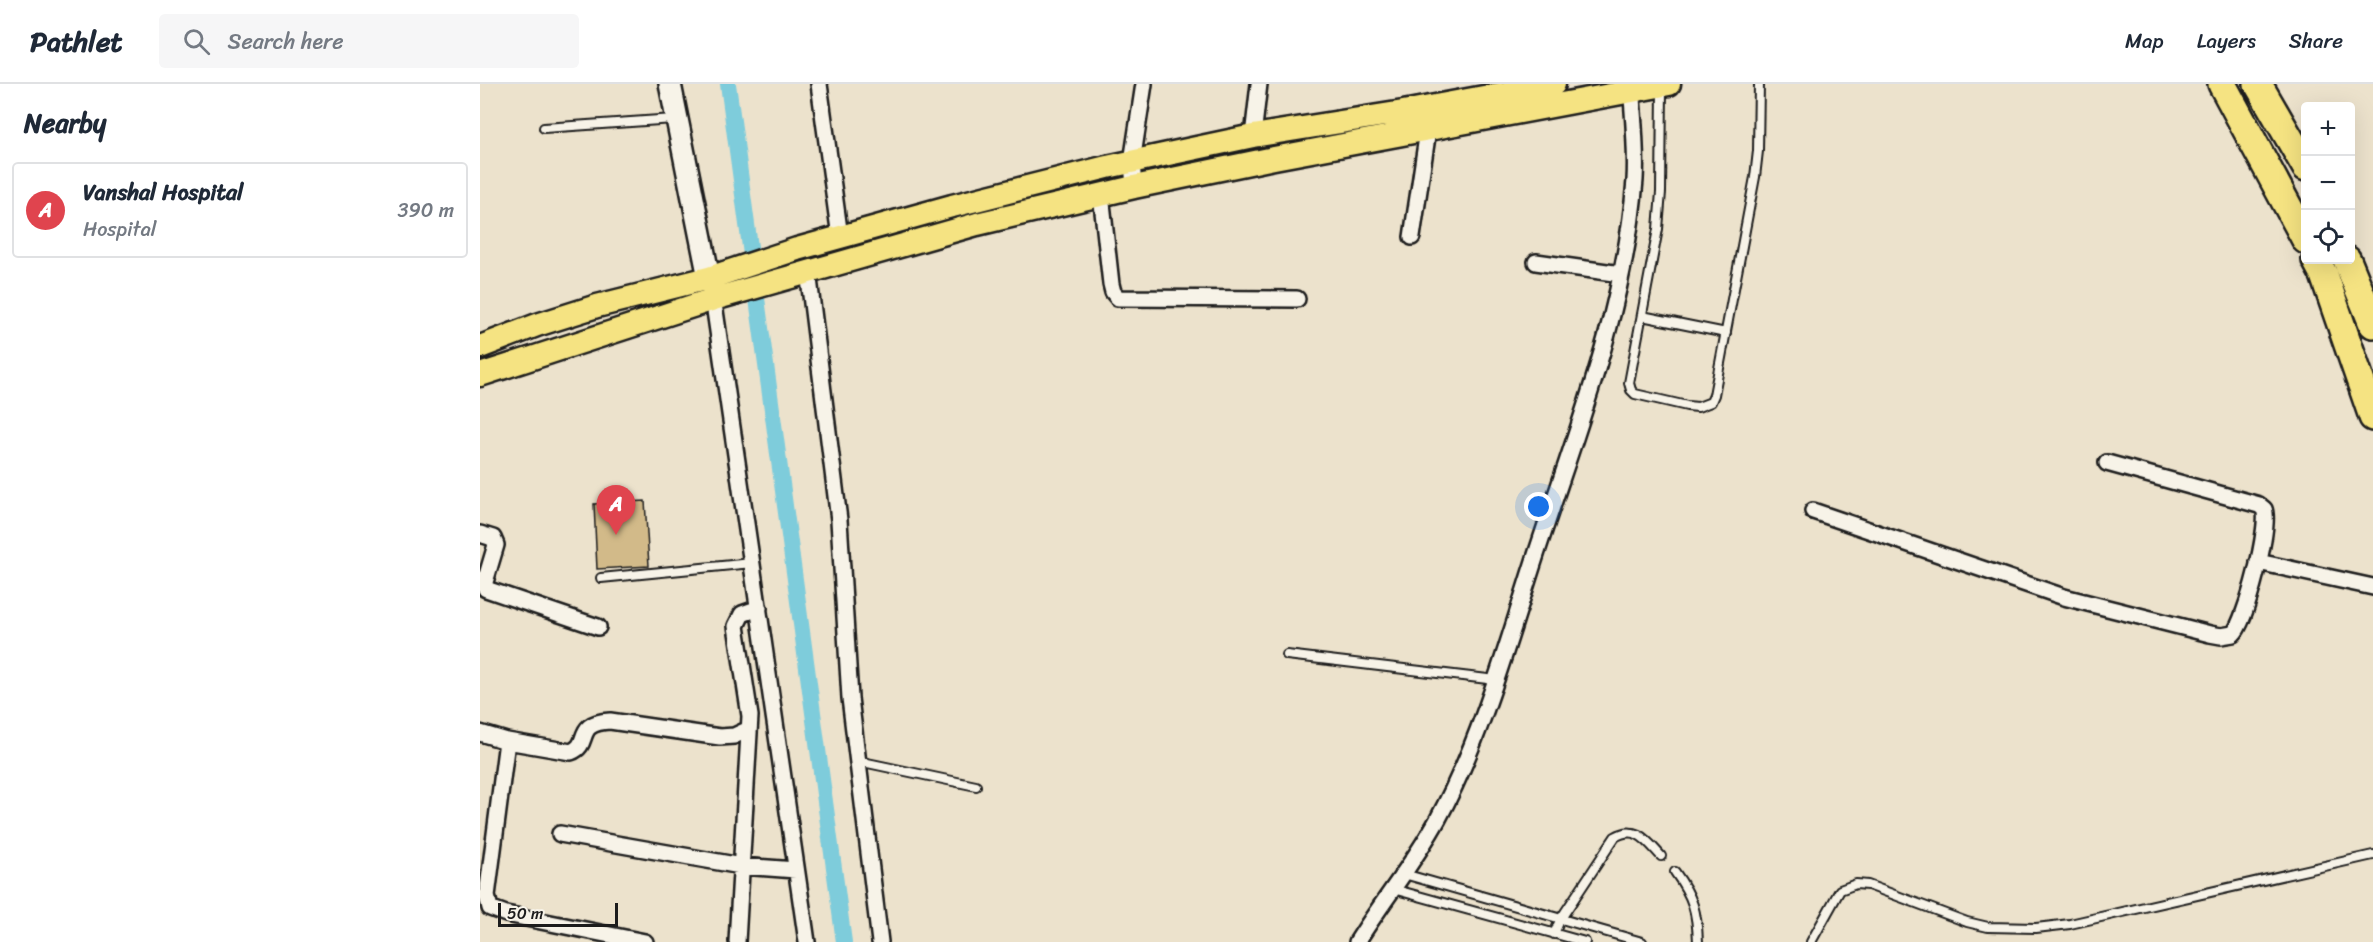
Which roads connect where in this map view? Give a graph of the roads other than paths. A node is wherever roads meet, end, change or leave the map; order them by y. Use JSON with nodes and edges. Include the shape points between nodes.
{"nodes":[{"id":1,"x":670,"y":84,"type":"edge"},
{"id":2,"x":819,"y":84,"type":"edge"},
{"id":3,"x":1144,"y":84,"type":"edge"},
{"id":4,"x":1258,"y":84,"type":"edge"},
{"id":5,"x":1554,"y":84,"type":"edge"},
{"id":6,"x":1759,"y":84,"type":"edge"},
{"id":7,"x":2222,"y":84,"type":"edge"},
{"id":8,"x":2258,"y":84,"type":"edge"},
{"id":9,"x":1665,"y":85,"type":"edge"},
{"id":10,"x":1631,"y":87,"type":"edge"},
{"id":11,"x":678,"y":119,"type":"junction"},
{"id":12,"x":544,"y":128,"type":"dead end"},
{"id":13,"x":1428,"y":130,"type":"junction"},
{"id":14,"x":1252,"y":136,"type":"junction"},
{"id":15,"x":2301,"y":158,"type":"edge"},
{"id":16,"x":1132,"y":162,"type":"junction"},
{"id":17,"x":1134,"y":186,"type":"junction"},
{"id":18,"x":1101,"y":195,"type":"junction"},
{"id":19,"x":2301,"y":231,"type":"edge"},
{"id":20,"x":840,"y":237,"type":"junction"},
{"id":21,"x":1412,"y":237,"type":"dead end"},
{"id":22,"x":1536,"y":262,"type":"dead end"},
{"id":23,"x":2318,"y":264,"type":"edge"},
{"id":24,"x":2349,"y":264,"type":"edge"},
{"id":25,"x":805,"y":272,"type":"junction"},
{"id":26,"x":1621,"y":274,"type":"junction"},
{"id":27,"x":722,"y":285,"type":"junction"},
{"id":28,"x":1298,"y":298,"type":"dead end"},
{"id":29,"x":1642,"y":316,"type":"junction"},
{"id":30,"x":2373,"y":324,"type":"edge"},
{"id":31,"x":1726,"y":333,"type":"junction"},
{"id":32,"x":480,"y":347,"type":"edge"},
{"id":33,"x":480,"y":375,"type":"edge"},
{"id":34,"x":2373,"y":417,"type":"edge"},
{"id":35,"x":2107,"y":463,"type":"dead end"},
{"id":36,"x":1813,"y":512,"type":"dead end"},
{"id":37,"x":480,"y":534,"type":"edge"},
{"id":38,"x":2258,"y":562,"type":"junction"},
{"id":39,"x":752,"y":563,"type":"junction"},
{"id":40,"x":601,"y":578,"type":"dead end"},
{"id":41,"x":2373,"y":587,"type":"edge"},
{"id":42,"x":759,"y":608,"type":"junction"},
{"id":43,"x":598,"y":627,"type":"dead end"},
{"id":44,"x":1287,"y":655,"type":"dead end"},
{"id":45,"x":1496,"y":680,"type":"junction"},
{"id":46,"x":749,"y":729,"type":"junction"},
{"id":47,"x":480,"y":733,"type":"edge"},
{"id":48,"x":507,"y":741,"type":"junction"},
{"id":49,"x":856,"y":761,"type":"junction"},
{"id":50,"x":976,"y":786,"type":"dead end"},
{"id":51,"x":560,"y":834,"type":"dead end"},
{"id":52,"x":2373,"y":855,"type":"edge"},
{"id":53,"x":1661,"y":856,"type":"dead end"},
{"id":54,"x":741,"y":866,"type":"junction"},
{"id":55,"x":796,"y":870,"type":"junction"},
{"id":56,"x":1675,"y":872,"type":"dead end"},
{"id":57,"x":1404,"y":874,"type":"junction"},
{"id":58,"x":1392,"y":889,"type":"junction"},
{"id":59,"x":1560,"y":920,"type":"junction"},
{"id":60,"x":1554,"y":934,"type":"junction"},
{"id":61,"x":645,"y":942,"type":"edge"},
{"id":62,"x":737,"y":942,"type":"edge"},
{"id":63,"x":807,"y":942,"type":"edge"},
{"id":64,"x":880,"y":942,"type":"edge"},
{"id":65,"x":1357,"y":942,"type":"edge"},
{"id":66,"x":1585,"y":942,"type":"edge"},
{"id":67,"x":1641,"y":942,"type":"edge"},
{"id":68,"x":1698,"y":942,"type":"edge"},
{"id":69,"x":1811,"y":942,"type":"edge"}],
"edges":[{"from":1,"to":11,"type":"street"},
{"from":2,"to":20,"type":"street"},
{"from":3,"to":16,"type":"street"},
{"from":4,"to":14,"type":"street"},
{"from":5,"to":14,"type":"main road"},
{"from":6,"to":31,"type":"lane","via":[[1755,177]]},
{"from":7,"to":19,"type":"highway"},
{"from":8,"to":15,"type":"highway"},
{"from":9,"to":10,"type":"main road"},
{"from":9,"to":29,"type":"lane","via":[[1660,201]]},
{"from":10,"to":13,"type":"main road"},
{"from":10,"to":26,"type":"street","via":[[1635,178]]},
{"from":11,"to":12,"type":"lane"},
{"from":11,"to":27,"type":"street"},
{"from":13,"to":17,"type":"main road"},
{"from":13,"to":21,"type":"street"},
{"from":14,"to":16,"type":"main road"},
{"from":16,"to":17,"type":"street"},
{"from":16,"to":20,"type":"main road"},
{"from":17,"to":18,"type":"main road"},
{"from":18,"to":25,"type":"main road","via":[[977,224]]},
{"from":18,"to":28,"type":"street","via":[[1111,284],[1118,298]]},
{"from":20,"to":27,"type":"main road","via":[[797,249]]},
{"from":22,"to":26,"type":"street"},
{"from":23,"to":34,"type":"highway"},
{"from":24,"to":30,"type":"highway"},
{"from":25,"to":27,"type":"main road"},
{"from":25,"to":49,"type":"street","via":[[839,520]]},
{"from":26,"to":45,"type":"street","via":[[1609,330]]},
{"from":27,"to":32,"type":"main road","via":[[597,306]]},
{"from":27,"to":33,"type":"main road"},
{"from":27,"to":39,"type":"street"},
{"from":29,"to":31,"type":"lane"},
{"from":29,"to":31,"type":"lane","via":[[1629,376],[1631,390],[1676,404],[1698,407],[1711,402]]},
{"from":35,"to":38,"type":"street","via":[[2264,508],[2267,518]]},
{"from":36,"to":38,"type":"street","via":[[2064,597],[2221,636],[2233,634],[2241,623]]},
{"from":37,"to":43,"type":"street","via":[[493,538],[496,545],[486,589]]},
{"from":38,"to":41,"type":"street"},
{"from":39,"to":40,"type":"lane"},
{"from":39,"to":42,"type":"street"},
{"from":42,"to":46,"type":"street","via":[[742,615],[736,626],[750,710]]},
{"from":42,"to":55,"type":"street"},
{"from":44,"to":45,"type":"lane"},
{"from":45,"to":57,"type":"street","via":[[1438,818]]},
{"from":46,"to":48,"type":"street","via":[[720,737],[600,721],[587,728],[580,746],[571,752]]},
{"from":46,"to":54,"type":"street"},
{"from":47,"to":48,"type":"street"},
{"from":48,"to":61,"type":"street","via":[[487,896],[490,908]]},
{"from":49,"to":50,"type":"lane"},
{"from":49,"to":64,"type":"street"},
{"from":51,"to":54,"type":"street"},
{"from":52,"to":69,"type":"lane","via":[[2070,924],[2036,928],[1988,927],[1967,922],[1882,890],[1856,885],[1840,890]]},
{"from":53,"to":59,"type":"lane","via":[[1636,832],[1627,831],[1615,837]]},
{"from":54,"to":55,"type":"street"},
{"from":54,"to":62,"type":"street"},
{"from":55,"to":63,"type":"street"},
{"from":56,"to":68,"type":"lane","via":[[1693,900]]},
{"from":57,"to":58,"type":"street"},
{"from":57,"to":59,"type":"lane"},
{"from":58,"to":60,"type":"lane"},
{"from":58,"to":65,"type":"street"},
{"from":59,"to":60,"type":"lane"},
{"from":59,"to":67,"type":"lane"},
{"from":60,"to":66,"type":"lane"}]}
